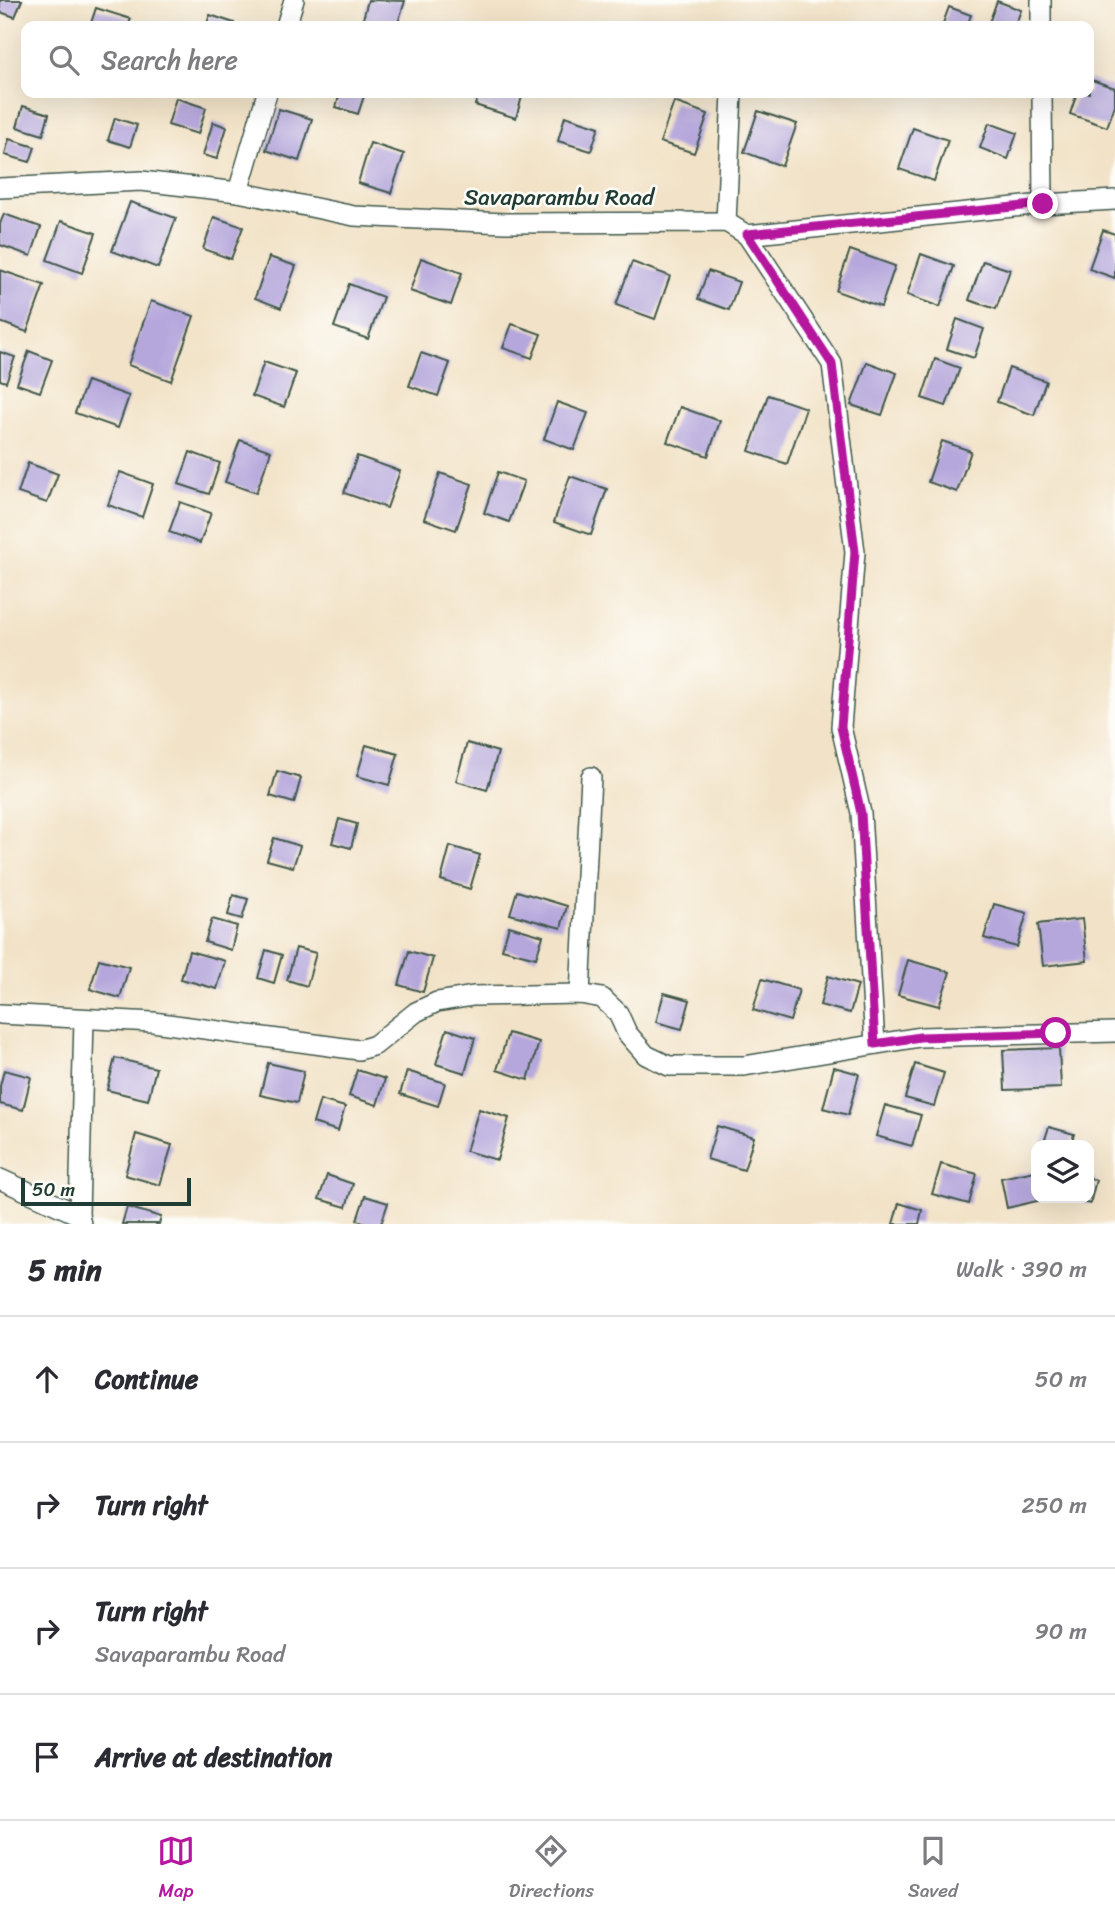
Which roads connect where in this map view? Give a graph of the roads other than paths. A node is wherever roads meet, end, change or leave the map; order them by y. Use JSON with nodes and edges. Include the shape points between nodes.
{"nodes":[{"id":1,"x":294,"y":0,"type":"edge"},
{"id":2,"x":1041,"y":0,"type":"edge"},
{"id":3,"x":288,"y":21,"type":"edge"},
{"id":4,"x":1041,"y":21,"type":"edge"},
{"id":5,"x":266,"y":98,"type":"edge"},
{"id":6,"x":732,"y":98,"type":"edge"},
{"id":7,"x":1042,"y":98,"type":"edge"},
{"id":8,"x":0,"y":188,"type":"edge"},
{"id":9,"x":238,"y":192,"type":"junction"},
{"id":10,"x":1115,"y":200,"type":"edge"},
{"id":11,"x":1043,"y":204,"type":"junction"},
{"id":12,"x":726,"y":222,"type":"junction"},
{"id":13,"x":747,"y":234,"type":"junction"},
{"id":14,"x":590,"y":777,"type":"dead end"},
{"id":15,"x":580,"y":994,"type":"junction"},
{"id":16,"x":0,"y":1014,"type":"edge"},
{"id":17,"x":85,"y":1019,"type":"junction"},
{"id":18,"x":1115,"y":1032,"type":"edge"},
{"id":19,"x":875,"y":1044,"type":"junction"},
{"id":20,"x":0,"y":1179,"type":"edge"},
{"id":21,"x":80,"y":1220,"type":"edge"}],
"edges":[{"from":1,"to":3,"type":"street"},
{"from":2,"to":4,"type":"street"},
{"from":5,"to":9,"type":"street"},
{"from":6,"to":12,"type":"street"},
{"from":7,"to":11,"type":"street"},
{"from":8,"to":9,"type":"street","name":"Savaparambu Road","via":[[141,181]]},
{"from":9,"to":12,"type":"street","name":"Savaparambu Road","via":[[354,216],[505,223]]},
{"from":10,"to":11,"type":"street"},
{"from":11,"to":13,"type":"street"},
{"from":12,"to":13,"type":"street"},
{"from":13,"to":19,"type":"street","via":[[832,364],[855,552],[841,727],[861,813]]},
{"from":14,"to":15,"type":"street"},
{"from":15,"to":17,"type":"street","via":[[473,996],[437,1002],[416,1012],[375,1045],[359,1049],[153,1021]]},
{"from":15,"to":19,"type":"street","via":[[603,998],[646,1055],[669,1066],[744,1066]]},
{"from":16,"to":17,"type":"street"},
{"from":17,"to":21,"type":"street"},
{"from":18,"to":19,"type":"street","via":[[920,1037]]},
{"from":20,"to":21,"type":"street"}]}
